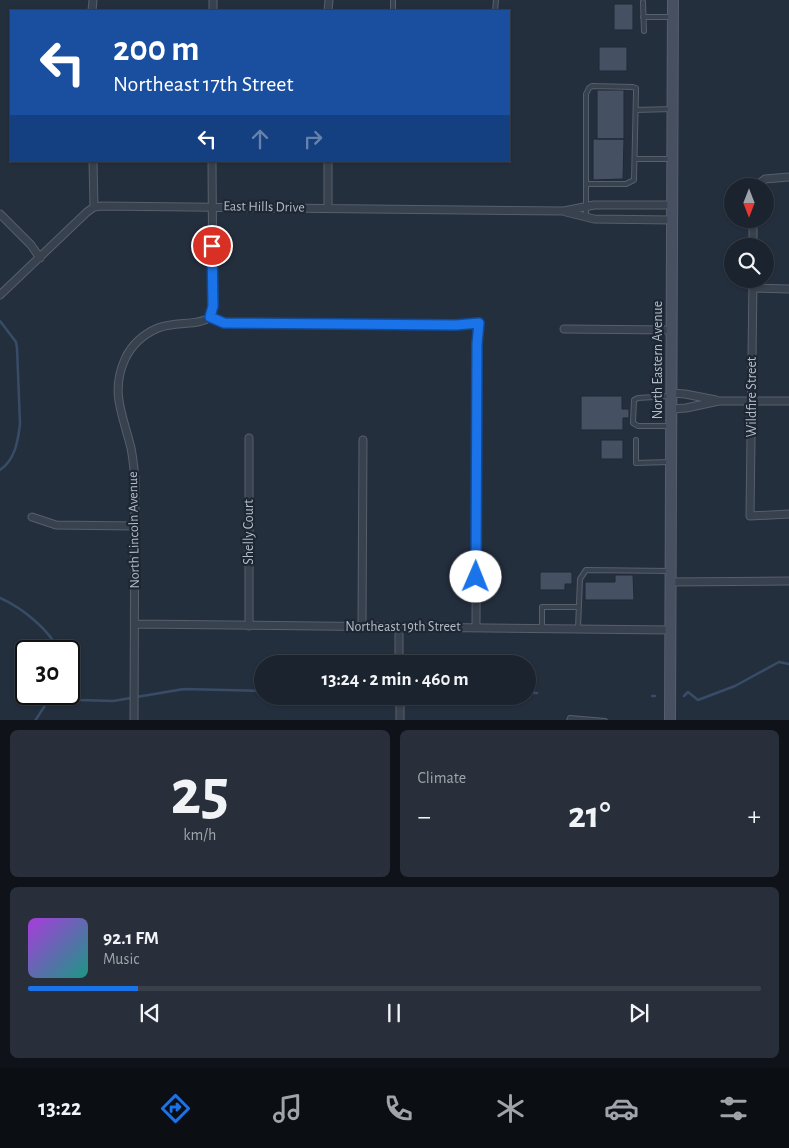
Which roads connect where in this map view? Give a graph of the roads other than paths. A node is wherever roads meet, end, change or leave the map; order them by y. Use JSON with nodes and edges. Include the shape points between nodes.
{"nodes":[{"id":1,"x":673,"y":0,"type":"edge"},
{"id":2,"x":643,"y":2,"type":"dead end"},
{"id":3,"x":644,"y":17,"type":"junction"},
{"id":4,"x":672,"y":17,"type":"junction"},
{"id":5,"x":644,"y":31,"type":"dead end"},
{"id":6,"x":672,"y":109,"type":"junction"},
{"id":7,"x":636,"y":110,"type":"junction"},
{"id":8,"x":636,"y":159,"type":"junction"},
{"id":9,"x":672,"y":159,"type":"junction"},
{"id":10,"x":93,"y":162,"type":"edge"},
{"id":11,"x":212,"y":162,"type":"edge"},
{"id":12,"x":328,"y":162,"type":"edge"},
{"id":13,"x":789,"y":177,"type":"edge"},
{"id":14,"x":774,"y":178,"type":"edge"},
{"id":15,"x":586,"y":184,"type":"junction"},
{"id":16,"x":672,"y":205,"type":"junction"},
{"id":17,"x":586,"y":206,"type":"junction"},
{"id":18,"x":211,"y":207,"type":"junction"},
{"id":19,"x":94,"y":208,"type":"junction"},
{"id":20,"x":328,"y":208,"type":"junction"},
{"id":21,"x":564,"y":211,"type":"junction"},
{"id":22,"x":0,"y":214,"type":"edge"},
{"id":23,"x":586,"y":217,"type":"junction"},
{"id":24,"x":672,"y":220,"type":"junction"},
{"id":25,"x":40,"y":258,"type":"junction"},
{"id":26,"x":753,"y":288,"type":"joint"},
{"id":27,"x":789,"y":289,"type":"edge"},
{"id":28,"x":1,"y":294,"type":"edge"},
{"id":29,"x":210,"y":317,"type":"junction"},
{"id":30,"x":564,"y":329,"type":"dead end"},
{"id":31,"x":672,"y":330,"type":"junction"},
{"id":32,"x":672,"y":395,"type":"junction"},
{"id":33,"x":719,"y":401,"type":"junction"},
{"id":34,"x":789,"y":401,"type":"edge"},
{"id":35,"x":752,"y":402,"type":"junction"},
{"id":36,"x":672,"y":409,"type":"junction"},
{"id":37,"x":672,"y":426,"type":"junction"},
{"id":38,"x":250,"y":438,"type":"dead end"},
{"id":39,"x":363,"y":440,"type":"dead end"},
{"id":40,"x":636,"y":440,"type":"dead end"},
{"id":41,"x":671,"y":462,"type":"junction"},
{"id":42,"x":789,"y":514,"type":"edge"},
{"id":43,"x":32,"y":517,"type":"dead end"},
{"id":44,"x":135,"y":526,"type":"junction"},
{"id":45,"x":670,"y":576,"type":"junction"},
{"id":46,"x":789,"y":582,"type":"edge"},
{"id":47,"x":579,"y":607,"type":"junction"},
{"id":48,"x":136,"y":624,"type":"junction"},
{"id":49,"x":248,"y":626,"type":"junction"},
{"id":50,"x":362,"y":627,"type":"junction"},
{"id":51,"x":399,"y":628,"type":"junction"},
{"id":52,"x":476,"y":628,"type":"junction"},
{"id":53,"x":542,"y":629,"type":"junction"},
{"id":54,"x":578,"y":630,"type":"junction"},
{"id":55,"x":670,"y":630,"type":"junction"},
{"id":56,"x":400,"y":655,"type":"edge"},
{"id":57,"x":400,"y":705,"type":"edge"},
{"id":58,"x":134,"y":720,"type":"edge"},
{"id":59,"x":400,"y":720,"type":"edge"},
{"id":60,"x":569,"y":720,"type":"edge"},
{"id":61,"x":605,"y":720,"type":"edge"},
{"id":62,"x":670,"y":720,"type":"edge"}],
"edges":[{"from":1,"to":4,"type":"main road","name":"North Eastern Avenue"},
{"from":2,"to":3,"type":"lane"},
{"from":3,"to":4,"type":"lane"},
{"from":3,"to":5,"type":"lane"},
{"from":4,"to":6,"type":"main road","name":"North Eastern Avenue"},
{"from":6,"to":7,"type":"lane"},
{"from":6,"to":9,"type":"main road","name":"North Eastern Avenue"},
{"from":7,"to":8,"type":"lane"},
{"from":7,"to":15,"type":"lane","via":[[636,88],[592,86],[587,90]]},
{"from":8,"to":9,"type":"lane"},
{"from":8,"to":15,"type":"lane","via":[[635,177],[630,183]]},
{"from":9,"to":16,"type":"main road","name":"North Eastern Avenue"},
{"from":10,"to":19,"type":"street"},
{"from":11,"to":18,"type":"street"},
{"from":12,"to":20,"type":"street"},
{"from":13,"to":14,"type":"street"},
{"from":15,"to":17,"type":"lane"},
{"from":16,"to":17,"type":"street","name":"East Hills Drive"},
{"from":16,"to":24,"type":"main road","name":"North Eastern Avenue"},
{"from":17,"to":21,"type":"street","name":"East Hills Drive"},
{"from":17,"to":23,"type":"lane"},
{"from":18,"to":19,"type":"street","name":"East Hills Drive"},
{"from":18,"to":20,"type":"street","name":"East Hills Drive"},
{"from":18,"to":29,"type":"street","via":[[213,306]]},
{"from":19,"to":25,"type":"street","via":[[80,217]]},
{"from":20,"to":21,"type":"street","name":"East Hills Drive"},
{"from":21,"to":23,"type":"street","name":"East Hills Drive"},
{"from":22,"to":25,"type":"street"},
{"from":23,"to":24,"type":"street","name":"East Hills Drive"},
{"from":24,"to":31,"type":"main road","name":"North Eastern Avenue"},
{"from":25,"to":28,"type":"street"},
{"from":26,"to":27,"type":"street"},
{"from":26,"to":35,"type":"street","name":"Wildfire Street"},
{"from":29,"to":44,"type":"street","name":"North Lincoln Avenue","via":[[203,322],[171,324],[143,336],[130,350],[121,369],[117,392],[133,463]]},
{"from":29,"to":52,"type":"street","via":[[224,323],[479,323]]},
{"from":30,"to":31,"type":"street"},
{"from":31,"to":32,"type":"main road","name":"North Eastern Avenue"},
{"from":32,"to":33,"type":"street","via":[[685,394]]},
{"from":32,"to":36,"type":"main road","name":"North Eastern Avenue"},
{"from":32,"to":37,"type":"lane","via":[[638,398],[634,400],[633,411],[633,424],[638,426]]},
{"from":33,"to":35,"type":"street"},
{"from":33,"to":36,"type":"street"},
{"from":34,"to":35,"type":"street"},
{"from":35,"to":42,"type":"street","name":"Wildfire Street","via":[[750,516]]},
{"from":36,"to":37,"type":"main road","name":"North Eastern Avenue"},
{"from":37,"to":41,"type":"main road","name":"North Eastern Avenue"},
{"from":38,"to":49,"type":"street","name":"Shelly Court"},
{"from":39,"to":50,"type":"street"},
{"from":40,"to":41,"type":"lane","via":[[636,463]]},
{"from":41,"to":45,"type":"main road","name":"North Eastern Avenue"},
{"from":43,"to":44,"type":"street","via":[[56,524]]},
{"from":44,"to":48,"type":"street","name":"North Lincoln Avenue"},
{"from":45,"to":46,"type":"street"},
{"from":45,"to":47,"type":"lane","via":[[586,570],[580,579]]},
{"from":45,"to":55,"type":"main road","name":"North Eastern Avenue"},
{"from":47,"to":53,"type":"lane","via":[[542,607]]},
{"from":47,"to":54,"type":"lane"},
{"from":48,"to":49,"type":"street","name":"Northeast 19th Street"},
{"from":48,"to":58,"type":"street","name":"North Lincoln Avenue"},
{"from":49,"to":50,"type":"street","name":"Northeast 19th Street"},
{"from":50,"to":51,"type":"street","name":"Northeast 19th Street"},
{"from":51,"to":52,"type":"street","name":"Northeast 19th Street"},
{"from":51,"to":56,"type":"street"},
{"from":52,"to":53,"type":"street","name":"Northeast 19th Street"},
{"from":53,"to":54,"type":"street","name":"Northeast 19th Street"},
{"from":54,"to":55,"type":"street","name":"Northeast 19th Street"},
{"from":55,"to":62,"type":"main road","name":"North Eastern Avenue"},
{"from":57,"to":59,"type":"street"},
{"from":60,"to":61,"type":"lane"}]}
